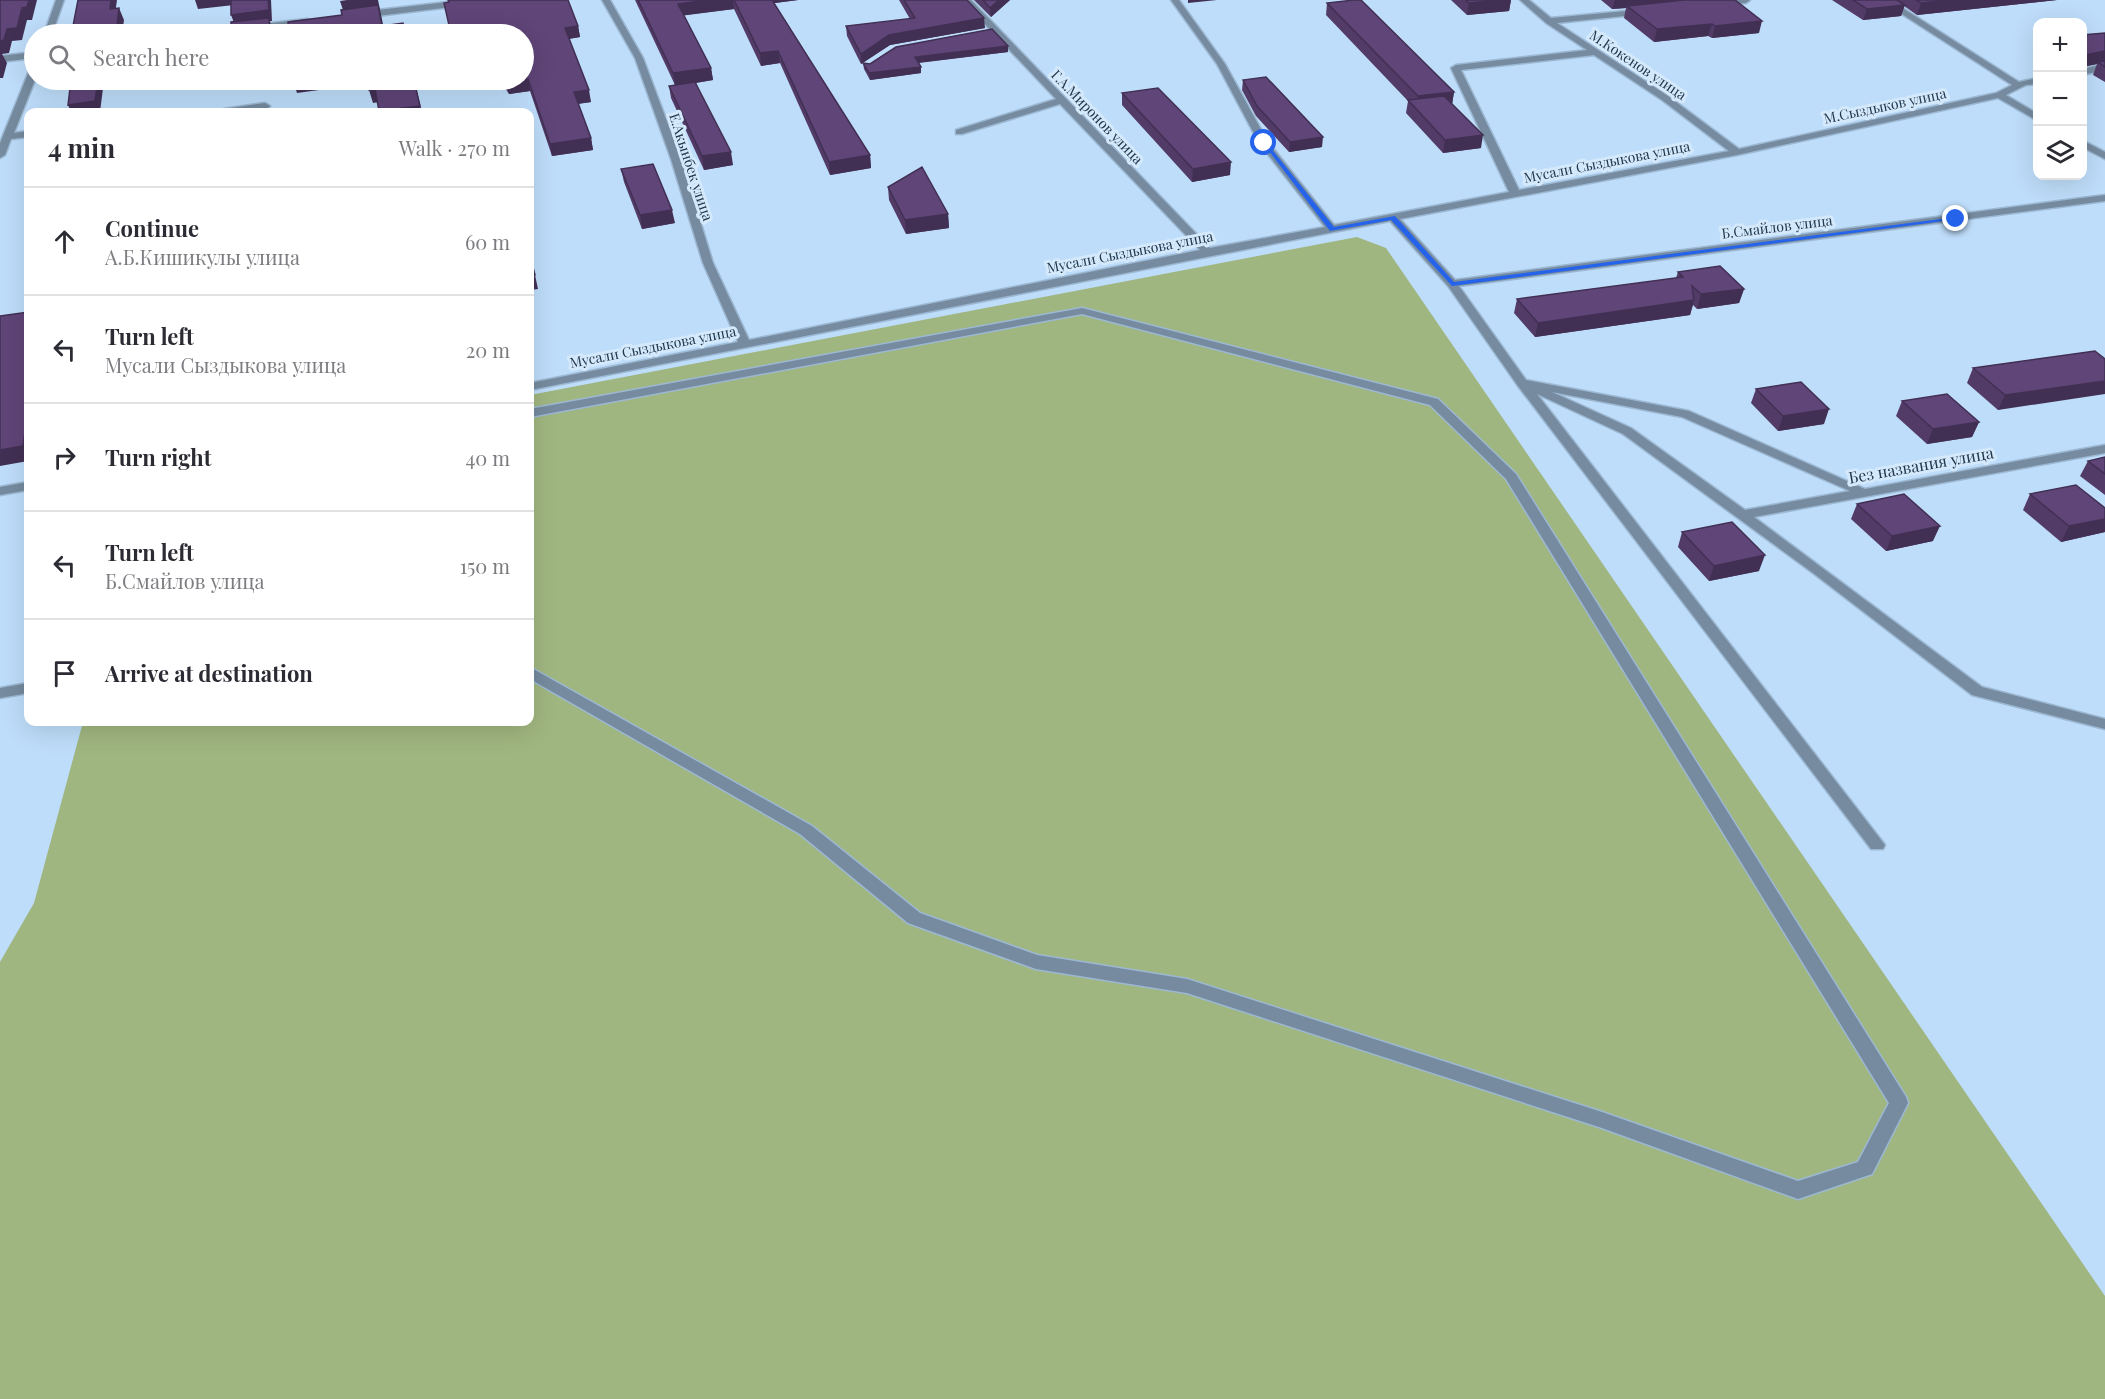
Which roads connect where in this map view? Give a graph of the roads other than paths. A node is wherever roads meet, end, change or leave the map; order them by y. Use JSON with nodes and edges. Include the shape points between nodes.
{"nodes":[{"id":1,"x":60,"y":0,"type":"edge"},
{"id":2,"x":606,"y":0,"type":"edge"},
{"id":3,"x":611,"y":0,"type":"edge"},
{"id":4,"x":966,"y":0,"type":"edge"},
{"id":5,"x":1175,"y":0,"type":"edge"},
{"id":6,"x":1524,"y":0,"type":"edge"},
{"id":7,"x":1746,"y":0,"type":"edge"},
{"id":8,"x":1884,"y":0,"type":"edge"},
{"id":9,"x":472,"y":3,"type":"edge"},
{"id":10,"x":1711,"y":4,"type":"edge"},
{"id":11,"x":1653,"y":10,"type":"edge"},
{"id":12,"x":355,"y":16,"type":"edge"},
{"id":13,"x":320,"y":20,"type":"edge"},
{"id":14,"x":1549,"y":21,"type":"junction"},
{"id":15,"x":52,"y":24,"type":"edge"},
{"id":16,"x":287,"y":24,"type":"edge"},
{"id":17,"x":995,"y":30,"type":"junction"},
{"id":18,"x":984,"y":32,"type":"edge"},
{"id":19,"x":1596,"y":52,"type":"junction"},
{"id":20,"x":24,"y":56,"type":"edge"},
{"id":21,"x":0,"y":59,"type":"edge"},
{"id":22,"x":2105,"y":67,"type":"edge"},
{"id":23,"x":2087,"y":71,"type":"edge"},
{"id":24,"x":2033,"y":82,"type":"edge"},
{"id":25,"x":2020,"y":86,"type":"junction"},
{"id":26,"x":26,"y":90,"type":"edge"},
{"id":27,"x":1999,"y":95,"type":"junction"},
{"id":28,"x":1063,"y":100,"type":"junction"},
{"id":29,"x":266,"y":106,"type":"dead end"},
{"id":30,"x":252,"y":108,"type":"edge"},
{"id":31,"x":2033,"y":116,"type":"edge"},
{"id":32,"x":959,"y":132,"type":"dead end"},
{"id":33,"x":24,"y":134,"type":"edge"},
{"id":34,"x":8,"y":136,"type":"junction"},
{"id":35,"x":2087,"y":146,"type":"edge"},
{"id":36,"x":1737,"y":152,"type":"junction"},
{"id":37,"x":0,"y":155,"type":"edge"},
{"id":38,"x":2105,"y":156,"type":"edge"},
{"id":39,"x":1516,"y":195,"type":"junction"},
{"id":40,"x":2105,"y":198,"type":"edge"},
{"id":41,"x":1393,"y":218,"type":"junction"},
{"id":42,"x":1332,"y":229,"type":"junction"},
{"id":43,"x":1208,"y":252,"type":"junction"},
{"id":44,"x":1452,"y":284,"type":"junction"},
{"id":45,"x":745,"y":344,"type":"junction"},
{"id":46,"x":1522,"y":383,"type":"junction"},
{"id":47,"x":534,"y":386,"type":"edge"},
{"id":48,"x":534,"y":412,"type":"edge"},
{"id":49,"x":2105,"y":449,"type":"edge"},
{"id":50,"x":24,"y":487,"type":"edge"},
{"id":51,"x":0,"y":491,"type":"edge"},
{"id":52,"x":1862,"y":492,"type":"junction"},
{"id":53,"x":1742,"y":515,"type":"junction"},
{"id":54,"x":534,"y":675,"type":"edge"},
{"id":55,"x":24,"y":689,"type":"edge"},
{"id":56,"x":0,"y":693,"type":"edge"},
{"id":57,"x":2105,"y":724,"type":"edge"},
{"id":58,"x":1877,"y":845,"type":"dead end"}],
"edges":[{"from":1,"to":15,"type":"street"},
{"from":2,"to":3,"type":"street"},
{"from":2,"to":45,"type":"street","name":"Е.Акынбек улица","via":[[639,58],[708,263]]},
{"from":4,"to":17,"type":"street","name":"Г.А.Миронов улица"},
{"from":5,"to":42,"type":"street","via":[[1221,64],[1264,143]]},
{"from":6,"to":14,"type":"street","name":"М.Кокенов улица"},
{"from":7,"to":10,"type":"street"},
{"from":8,"to":25,"type":"street"},
{"from":9,"to":12,"type":"street"},
{"from":11,"to":14,"type":"street"},
{"from":13,"to":16,"type":"street"},
{"from":14,"to":19,"type":"street","name":"М.Кокенов улица"},
{"from":17,"to":18,"type":"street"},
{"from":17,"to":28,"type":"street","name":"Г.А.Миронов улица"},
{"from":19,"to":36,"type":"street","name":"М.Кокенов улица"},
{"from":19,"to":39,"type":"street","via":[[1456,68]]},
{"from":20,"to":21,"type":"street"},
{"from":22,"to":23,"type":"street"},
{"from":24,"to":25,"type":"street","name":"М.Сыздыков улица"},
{"from":25,"to":27,"type":"street","name":"М.Сыздыков улица"},
{"from":26,"to":34,"type":"street"},
{"from":27,"to":31,"type":"street"},
{"from":27,"to":36,"type":"street","name":"М.Сыздыков улица"},
{"from":28,"to":32,"type":"street"},
{"from":28,"to":43,"type":"street","name":"Г.А.Миронов улица"},
{"from":29,"to":30,"type":"street"},
{"from":33,"to":34,"type":"street"},
{"from":34,"to":37,"type":"street"},
{"from":35,"to":38,"type":"street"},
{"from":36,"to":39,"type":"street","name":"Мусали Сыздыкова улица"},
{"from":39,"to":41,"type":"street","name":"Мусали Сыздыкова улица"},
{"from":40,"to":44,"type":"street","name":"Б.Смайлов улица"},
{"from":41,"to":42,"type":"street","name":"Мусали Сыздыкова улица"},
{"from":41,"to":44,"type":"street"},
{"from":42,"to":43,"type":"street","name":"Мусали Сыздыкова улица"},
{"from":43,"to":45,"type":"street","name":"Мусали Сыздыкова улица"},
{"from":44,"to":46,"type":"street"},
{"from":45,"to":47,"type":"street","name":"Мусали Сыздыкова улица"},
{"from":46,"to":52,"type":"street","via":[[1685,414]]},
{"from":46,"to":53,"type":"street","via":[[1627,431]]},
{"from":46,"to":58,"type":"street"},
{"from":48,"to":54,"type":"street","via":[[1082,311],[1434,402],[1511,477],[1899,1103],[1865,1168],[1798,1190],[1602,1120],[1187,986],[1036,962],[914,918],[806,830]]},
{"from":49,"to":52,"type":"street","name":"Без названия улица"},
{"from":50,"to":51,"type":"street"},
{"from":52,"to":53,"type":"street","name":"Без названия улица"},
{"from":53,"to":57,"type":"street","via":[[1977,691]]},
{"from":55,"to":56,"type":"street"}]}
